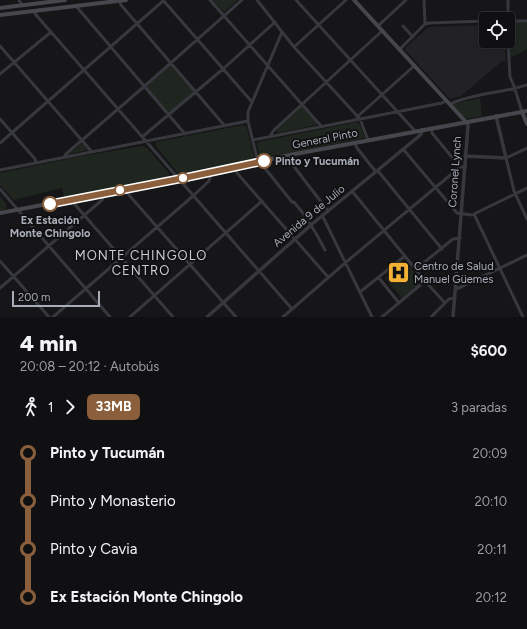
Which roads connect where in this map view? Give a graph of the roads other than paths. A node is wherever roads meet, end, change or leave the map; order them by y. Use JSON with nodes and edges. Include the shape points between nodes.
{"nodes":[{"id":1,"x":19,"y":0,"type":"edge"},
{"id":2,"x":64,"y":0,"type":"edge"},
{"id":3,"x":126,"y":0,"type":"edge"},
{"id":4,"x":210,"y":0,"type":"edge"},
{"id":5,"x":242,"y":0,"type":"edge"},
{"id":6,"x":257,"y":0,"type":"edge"},
{"id":7,"x":296,"y":0,"type":"edge"},
{"id":8,"x":346,"y":0,"type":"edge"},
{"id":9,"x":354,"y":0,"type":"edge"},
{"id":10,"x":406,"y":0,"type":"edge"},
{"id":11,"x":424,"y":0,"type":"edge"},
{"id":12,"x":508,"y":0,"type":"edge"},
{"id":13,"x":120,"y":1,"type":"edge"},
{"id":14,"x":163,"y":1,"type":"edge"},
{"id":15,"x":22,"y":5,"type":"junction"},
{"id":16,"x":76,"y":6,"type":"junction"},
{"id":17,"x":0,"y":8,"type":"edge"},
{"id":18,"x":34,"y":11,"type":"junction"},
{"id":19,"x":508,"y":12,"type":"edge"},
{"id":20,"x":0,"y":15,"type":"edge"},
{"id":21,"x":224,"y":15,"type":"junction"},
{"id":22,"x":515,"y":20,"type":"edge"},
{"id":23,"x":527,"y":21,"type":"edge"},
{"id":24,"x":275,"y":22,"type":"junction"},
{"id":25,"x":479,"y":22,"type":"edge"},
{"id":26,"x":138,"y":24,"type":"junction"},
{"id":27,"x":425,"y":24,"type":"junction"},
{"id":28,"x":318,"y":25,"type":"junction"},
{"id":29,"x":378,"y":26,"type":"junction"},
{"id":30,"x":403,"y":26,"type":"dead end"},
{"id":31,"x":382,"y":31,"type":"junction"},
{"id":32,"x":51,"y":32,"type":"junction"},
{"id":33,"x":282,"y":32,"type":"junction"},
{"id":34,"x":413,"y":37,"type":"junction"},
{"id":35,"x":198,"y":40,"type":"junction"},
{"id":36,"x":250,"y":45,"type":"junction"},
{"id":37,"x":0,"y":46,"type":"edge"},
{"id":38,"x":111,"y":47,"type":"junction"},
{"id":39,"x":294,"y":47,"type":"junction"},
{"id":40,"x":508,"y":48,"type":"edge"},
{"id":41,"x":399,"y":50,"type":"junction"},
{"id":42,"x":351,"y":60,"type":"junction"},
{"id":43,"x":14,"y":62,"type":"junction"},
{"id":44,"x":171,"y":63,"type":"junction"},
{"id":45,"x":268,"y":66,"type":"junction"},
{"id":46,"x":414,"y":66,"type":"junction"},
{"id":47,"x":223,"y":69,"type":"junction"},
{"id":48,"x":84,"y":70,"type":"junction"},
{"id":49,"x":0,"y":74,"type":"edge"},
{"id":50,"x":325,"y":82,"type":"junction"},
{"id":51,"x":527,"y":85,"type":"edge"},
{"id":52,"x":144,"y":87,"type":"junction"},
{"id":53,"x":515,"y":89,"type":"junction"},
{"id":54,"x":196,"y":91,"type":"junction"},
{"id":55,"x":382,"y":94,"type":"junction"},
{"id":56,"x":48,"y":102,"type":"junction"},
{"id":57,"x":252,"y":102,"type":"junction"},
{"id":58,"x":448,"y":102,"type":"junction"},
{"id":59,"x":302,"y":104,"type":"junction"},
{"id":60,"x":118,"y":109,"type":"junction"},
{"id":61,"x":527,"y":111,"type":"edge"},
{"id":62,"x":397,"y":112,"type":"junction"},
{"id":63,"x":522,"y":112,"type":"junction"},
{"id":64,"x":169,"y":115,"type":"junction"},
{"id":65,"x":496,"y":116,"type":"junction"},
{"id":66,"x":358,"y":118,"type":"junction"},
{"id":67,"x":0,"y":119,"type":"edge"},
{"id":68,"x":248,"y":121,"type":"junction"},
{"id":69,"x":466,"y":122,"type":"junction"},
{"id":70,"x":527,"y":124,"type":"edge"},
{"id":71,"x":224,"y":125,"type":"junction"},
{"id":72,"x":321,"y":126,"type":"junction"},
{"id":73,"x":431,"y":128,"type":"junction"},
{"id":74,"x":422,"y":130,"type":"junction"},
{"id":75,"x":415,"y":131,"type":"junction"},
{"id":76,"x":12,"y":133,"type":"junction"},
{"id":77,"x":185,"y":134,"type":"junction"},
{"id":78,"x":270,"y":136,"type":"junction"},
{"id":79,"x":142,"y":137,"type":"junction"},
{"id":80,"x":82,"y":140,"type":"junction"},
{"id":81,"x":253,"y":140,"type":"junction"},
{"id":82,"x":368,"y":140,"type":"junction"},
{"id":83,"x":146,"y":142,"type":"junction"},
{"id":84,"x":0,"y":143,"type":"edge"},
{"id":85,"x":355,"y":143,"type":"junction"},
{"id":86,"x":527,"y":148,"type":"edge"},
{"id":87,"x":403,"y":149,"type":"junction"},
{"id":88,"x":92,"y":152,"type":"junction"},
{"id":89,"x":286,"y":156,"type":"junction"},
{"id":90,"x":466,"y":156,"type":"junction"},
{"id":91,"x":64,"y":157,"type":"junction"},
{"id":92,"x":506,"y":158,"type":"junction"},
{"id":93,"x":36,"y":162,"type":"junction"},
{"id":94,"x":260,"y":162,"type":"junction"},
{"id":95,"x":462,"y":167,"type":"junction"},
{"id":96,"x":235,"y":168,"type":"junction"},
{"id":97,"x":0,"y":170,"type":"edge"},
{"id":98,"x":377,"y":171,"type":"junction"},
{"id":99,"x":212,"y":172,"type":"junction"},
{"id":100,"x":179,"y":179,"type":"junction"},
{"id":101,"x":436,"y":188,"type":"junction"},
{"id":102,"x":527,"y":188,"type":"edge"},
{"id":103,"x":126,"y":189,"type":"junction"},
{"id":104,"x":0,"y":190,"type":"edge"},
{"id":105,"x":352,"y":191,"type":"junction"},
{"id":106,"x":106,"y":193,"type":"junction"},
{"id":107,"x":515,"y":194,"type":"junction"},
{"id":108,"x":193,"y":196,"type":"junction"},
{"id":109,"x":71,"y":200,"type":"junction"},
{"id":110,"x":262,"y":201,"type":"junction"},
{"id":111,"x":410,"y":209,"type":"junction"},
{"id":112,"x":17,"y":210,"type":"junction"},
{"id":113,"x":328,"y":211,"type":"junction"},
{"id":114,"x":0,"y":213,"type":"edge"},
{"id":115,"x":462,"y":214,"type":"junction"},
{"id":116,"x":474,"y":214,"type":"junction"},
{"id":117,"x":84,"y":215,"type":"junction"},
{"id":118,"x":322,"y":215,"type":"junction"},
{"id":119,"x":527,"y":219,"type":"edge"},
{"id":120,"x":311,"y":224,"type":"junction"},
{"id":121,"x":157,"y":226,"type":"junction"},
{"id":122,"x":384,"y":230,"type":"junction"},
{"id":123,"x":226,"y":232,"type":"junction"},
{"id":124,"x":460,"y":238,"type":"junction"},
{"id":125,"x":295,"y":239,"type":"junction"},
{"id":126,"x":48,"y":246,"type":"junction"},
{"id":127,"x":442,"y":249,"type":"junction"},
{"id":128,"x":325,"y":250,"type":"dead end"},
{"id":129,"x":527,"y":255,"type":"edge"},
{"id":130,"x":405,"y":256,"type":"junction"},
{"id":131,"x":122,"y":258,"type":"junction"},
{"id":132,"x":0,"y":261,"type":"edge"},
{"id":133,"x":345,"y":263,"type":"junction"},
{"id":134,"x":190,"y":264,"type":"junction"},
{"id":135,"x":500,"y":268,"type":"junction"},
{"id":136,"x":416,"y":269,"type":"junction"},
{"id":137,"x":259,"y":271,"type":"junction"},
{"id":138,"x":14,"y":276,"type":"junction"},
{"id":139,"x":328,"y":277,"type":"junction"},
{"id":140,"x":379,"y":278,"type":"junction"},
{"id":141,"x":425,"y":281,"type":"junction"},
{"id":142,"x":0,"y":288,"type":"edge"},
{"id":143,"x":86,"y":289,"type":"junction"},
{"id":144,"x":456,"y":289,"type":"junction"},
{"id":145,"x":360,"y":292,"type":"junction"},
{"id":146,"x":155,"y":296,"type":"junction"},
{"id":147,"x":455,"y":298,"type":"junction"},
{"id":148,"x":223,"y":302,"type":"junction"},
{"id":149,"x":399,"y":303,"type":"junction"},
{"id":150,"x":445,"y":303,"type":"junction"},
{"id":151,"x":292,"y":309,"type":"junction"},
{"id":152,"x":49,"y":317,"type":"edge"},
{"id":153,"x":53,"y":317,"type":"edge"},
{"id":154,"x":110,"y":317,"type":"edge"},
{"id":155,"x":130,"y":317,"type":"edge"},
{"id":156,"x":173,"y":317,"type":"edge"},
{"id":157,"x":207,"y":317,"type":"edge"},
{"id":158,"x":236,"y":317,"type":"edge"},
{"id":159,"x":283,"y":317,"type":"edge"},
{"id":160,"x":372,"y":317,"type":"edge"},
{"id":161,"x":382,"y":317,"type":"edge"},
{"id":162,"x":431,"y":317,"type":"edge"},
{"id":163,"x":453,"y":317,"type":"edge"},
{"id":164,"x":523,"y":317,"type":"edge"}],
"edges":[{"from":1,"to":15,"type":"street"},
{"from":2,"to":15,"type":"main road"},
{"from":3,"to":13,"type":"main road"},
{"from":4,"to":21,"type":"street"},
{"from":5,"to":21,"type":"street"},
{"from":6,"to":24,"type":"street"},
{"from":7,"to":28,"type":"street"},
{"from":8,"to":28,"type":"street"},
{"from":9,"to":29,"type":"main road","name":"Coronel Lynch"},
{"from":10,"to":29,"type":"street"},
{"from":11,"to":27,"type":"street"},
{"from":12,"to":19,"type":"street"},
{"from":13,"to":16,"type":"main road"},
{"from":13,"to":26,"type":"street"},
{"from":14,"to":26,"type":"street"},
{"from":14,"to":35,"type":"street"},
{"from":15,"to":17,"type":"main road"},
{"from":16,"to":18,"type":"main road"},
{"from":16,"to":38,"type":"street"},
{"from":18,"to":20,"type":"main road"},
{"from":18,"to":32,"type":"street"},
{"from":21,"to":35,"type":"street"},
{"from":21,"to":36,"type":"street"},
{"from":22,"to":23,"type":"street"},
{"from":24,"to":33,"type":"street"},
{"from":24,"to":36,"type":"street"},
{"from":25,"to":27,"type":"street"},
{"from":26,"to":38,"type":"street"},
{"from":26,"to":44,"type":"street"},
{"from":27,"to":34,"type":"street"},
{"from":28,"to":39,"type":"street"},
{"from":28,"to":42,"type":"street"},
{"from":29,"to":31,"type":"main road","name":"Coronel Lynch"},
{"from":30,"to":34,"type":"street"},
{"from":31,"to":41,"type":"main road","name":"Coronel Lynch"},
{"from":31,"to":42,"type":"street"},
{"from":32,"to":43,"type":"street"},
{"from":32,"to":48,"type":"street"},
{"from":33,"to":39,"type":"street"},
{"from":33,"to":45,"type":"street"},
{"from":34,"to":41,"type":"street"},
{"from":35,"to":44,"type":"street"},
{"from":35,"to":47,"type":"street"},
{"from":36,"to":45,"type":"street"},
{"from":36,"to":47,"type":"street"},
{"from":37,"to":43,"type":"street"},
{"from":38,"to":48,"type":"street"},
{"from":38,"to":52,"type":"street"},
{"from":39,"to":50,"type":"street"},
{"from":40,"to":53,"type":"street","via":[[510,77]]},
{"from":41,"to":46,"type":"main road","name":"Coronel Lynch"},
{"from":42,"to":50,"type":"street"},
{"from":42,"to":55,"type":"street"},
{"from":43,"to":49,"type":"street"},
{"from":43,"to":56,"type":"street"},
{"from":44,"to":52,"type":"street"},
{"from":44,"to":54,"type":"street"},
{"from":45,"to":57,"type":"street"},
{"from":45,"to":59,"type":"street"},
{"from":46,"to":55,"type":"street"},
{"from":46,"to":58,"type":"main road","name":"Coronel Lynch"},
{"from":47,"to":54,"type":"street"},
{"from":47,"to":57,"type":"street"},
{"from":48,"to":56,"type":"street"},
{"from":48,"to":60,"type":"street"},
{"from":50,"to":59,"type":"street"},
{"from":50,"to":66,"type":"street"},
{"from":51,"to":53,"type":"street"},
{"from":52,"to":60,"type":"street"},
{"from":52,"to":64,"type":"street"},
{"from":53,"to":58,"type":"street"},
{"from":53,"to":63,"type":"street"},
{"from":54,"to":64,"type":"street"},
{"from":54,"to":71,"type":"street"},
{"from":55,"to":62,"type":"street"},
{"from":55,"to":66,"type":"street"},
{"from":56,"to":76,"type":"street"},
{"from":56,"to":80,"type":"street"},
{"from":57,"to":68,"type":"street"},
{"from":58,"to":62,"type":"street"},
{"from":58,"to":69,"type":"main road","name":"Coronel Lynch"},
{"from":59,"to":72,"type":"street"},
{"from":59,"to":78,"type":"street"},
{"from":60,"to":79,"type":"street"},
{"from":60,"to":80,"type":"street"},
{"from":61,"to":63,"type":"main road","name":"General Pinto"},
{"from":62,"to":66,"type":"street"},
{"from":62,"to":75,"type":"street"},
{"from":63,"to":65,"type":"main road","name":"General Pinto"},
{"from":63,"to":70,"type":"main road"},
{"from":64,"to":77,"type":"street"},
{"from":64,"to":79,"type":"street"},
{"from":65,"to":69,"type":"main road","name":"General Pinto"},
{"from":65,"to":92,"type":"street"},
{"from":66,"to":72,"type":"street"},
{"from":66,"to":82,"type":"street"},
{"from":67,"to":76,"type":"street"},
{"from":68,"to":71,"type":"street"},
{"from":68,"to":81,"type":"street"},
{"from":69,"to":73,"type":"main road","name":"General Pinto"},
{"from":69,"to":90,"type":"street","name":"Coronel Lynch"},
{"from":71,"to":77,"type":"street"},
{"from":72,"to":78,"type":"street"},
{"from":73,"to":74,"type":"main road","name":"General Pinto"},
{"from":73,"to":95,"type":"street","via":[[432,133]]},
{"from":74,"to":75,"type":"main road","name":"General Pinto"},
{"from":74,"to":87,"type":"street","name":"Avenida 9 de Julio","via":[[421,134]]},
{"from":75,"to":82,"type":"main road","name":"General Pinto"},
{"from":76,"to":84,"type":"street"},
{"from":76,"to":93,"type":"street"},
{"from":77,"to":83,"type":"street"},
{"from":78,"to":81,"type":"street"},
{"from":79,"to":83,"type":"street"},
{"from":80,"to":88,"type":"street"},
{"from":80,"to":91,"type":"street"},
{"from":81,"to":94,"type":"street"},
{"from":82,"to":85,"type":"main road","name":"General Pinto"},
{"from":83,"to":88,"type":"street"},
{"from":83,"to":100,"type":"street"},
{"from":85,"to":89,"type":"main road","name":"General Pinto"},
{"from":85,"to":98,"type":"street"},
{"from":86,"to":92,"type":"street"},
{"from":87,"to":98,"type":"street","name":"Avenida 9 de Julio"},
{"from":87,"to":101,"type":"street"},
{"from":88,"to":91,"type":"street"},
{"from":89,"to":94,"type":"main road","name":"General Pinto"},
{"from":89,"to":113,"type":"street"},
{"from":90,"to":92,"type":"street"},
{"from":90,"to":95,"type":"street","name":"Coronel Lynch"},
{"from":91,"to":93,"type":"street"},
{"from":92,"to":107,"type":"street"},
{"from":93,"to":97,"type":"street"},
{"from":94,"to":96,"type":"main road","name":"General Pinto"},
{"from":94,"to":120,"type":"street"},
{"from":95,"to":101,"type":"street"},
{"from":95,"to":115,"type":"street","name":"Coronel Lynch"},
{"from":96,"to":99,"type":"main road","name":"General Pinto"},
{"from":96,"to":110,"type":"street"},
{"from":98,"to":105,"type":"street","name":"Avenida 9 de Julio"},
{"from":98,"to":111,"type":"street"},
{"from":99,"to":100,"type":"main road","name":"General Pinto"},
{"from":99,"to":108,"type":"street","via":[[210,179]]},
{"from":100,"to":103,"type":"main road","name":"General Pinto"},
{"from":100,"to":108,"type":"street"},
{"from":101,"to":111,"type":"street"},
{"from":101,"to":115,"type":"street","via":[[454,211]]},
{"from":102,"to":107,"type":"street"},
{"from":103,"to":106,"type":"main road","name":"General Pinto"},
{"from":103,"to":121,"type":"street"},
{"from":104,"to":112,"type":"street"},
{"from":105,"to":113,"type":"street","name":"Avenida 9 de Julio"},
{"from":105,"to":122,"type":"street"},
{"from":106,"to":109,"type":"main road","name":"General Pinto"},
{"from":106,"to":117,"type":"street","via":[[102,200]]},
{"from":107,"to":116,"type":"street"},
{"from":107,"to":119,"type":"street"},
{"from":108,"to":121,"type":"street"},
{"from":108,"to":123,"type":"street"},
{"from":109,"to":112,"type":"main road","name":"General Pinto"},
{"from":109,"to":117,"type":"street"},
{"from":110,"to":123,"type":"street"},
{"from":110,"to":125,"type":"street"},
{"from":111,"to":122,"type":"street"},
{"from":111,"to":127,"type":"street"},
{"from":112,"to":114,"type":"main road","name":"General Pinto"},
{"from":112,"to":126,"type":"street"},
{"from":113,"to":118,"type":"street","name":"Avenida 9 de Julio"},
{"from":115,"to":116,"type":"street"},
{"from":115,"to":124,"type":"street","name":"Coronel Lynch"},
{"from":116,"to":135,"type":"street"},
{"from":117,"to":126,"type":"street"},
{"from":117,"to":131,"type":"street"},
{"from":118,"to":120,"type":"street","name":"Avenida 9 de Julio"},
{"from":118,"to":133,"type":"street"},
{"from":120,"to":125,"type":"street","name":"Avenida 9 de Julio"},
{"from":120,"to":128,"type":"street"},
{"from":121,"to":131,"type":"street"},
{"from":121,"to":134,"type":"street"},
{"from":122,"to":130,"type":"street"},
{"from":122,"to":133,"type":"street"},
{"from":123,"to":134,"type":"street"},
{"from":123,"to":137,"type":"street"},
{"from":124,"to":127,"type":"street","via":[[452,239]]},
{"from":124,"to":144,"type":"street","name":"Coronel Lynch"},
{"from":125,"to":137,"type":"street","name":"Avenida 9 de Julio"},
{"from":125,"to":139,"type":"street"},
{"from":126,"to":138,"type":"street"},
{"from":126,"to":143,"type":"street"},
{"from":127,"to":136,"type":"street"},
{"from":129,"to":135,"type":"street"},
{"from":130,"to":136,"type":"street"},
{"from":130,"to":140,"type":"street"},
{"from":131,"to":143,"type":"street"},
{"from":131,"to":146,"type":"street"},
{"from":132,"to":138,"type":"street"},
{"from":133,"to":139,"type":"street"},
{"from":133,"to":145,"type":"street"},
{"from":134,"to":146,"type":"street"},
{"from":134,"to":148,"type":"street"},
{"from":135,"to":144,"type":"street"},
{"from":135,"to":164,"type":"street"},
{"from":136,"to":141,"type":"street"},
{"from":137,"to":148,"type":"street","name":"Avenida 9 de Julio"},
{"from":137,"to":151,"type":"street"},
{"from":138,"to":142,"type":"street"},
{"from":138,"to":152,"type":"street"},
{"from":139,"to":151,"type":"street"},
{"from":140,"to":145,"type":"street"},
{"from":140,"to":149,"type":"street"},
{"from":141,"to":149,"type":"street"},
{"from":141,"to":150,"type":"street"},
{"from":143,"to":153,"type":"street"},
{"from":143,"to":154,"type":"street"},
{"from":144,"to":147,"type":"street","name":"Coronel Lynch"},
{"from":145,"to":160,"type":"street"},
{"from":146,"to":155,"type":"street"},
{"from":146,"to":156,"type":"street"},
{"from":147,"to":150,"type":"street"},
{"from":147,"to":163,"type":"street","name":"Coronel Lynch"},
{"from":148,"to":157,"type":"street","name":"Avenida 9 de Julio"},
{"from":148,"to":158,"type":"street"},
{"from":149,"to":161,"type":"street"},
{"from":150,"to":162,"type":"street"},
{"from":151,"to":159,"type":"street"}]}
